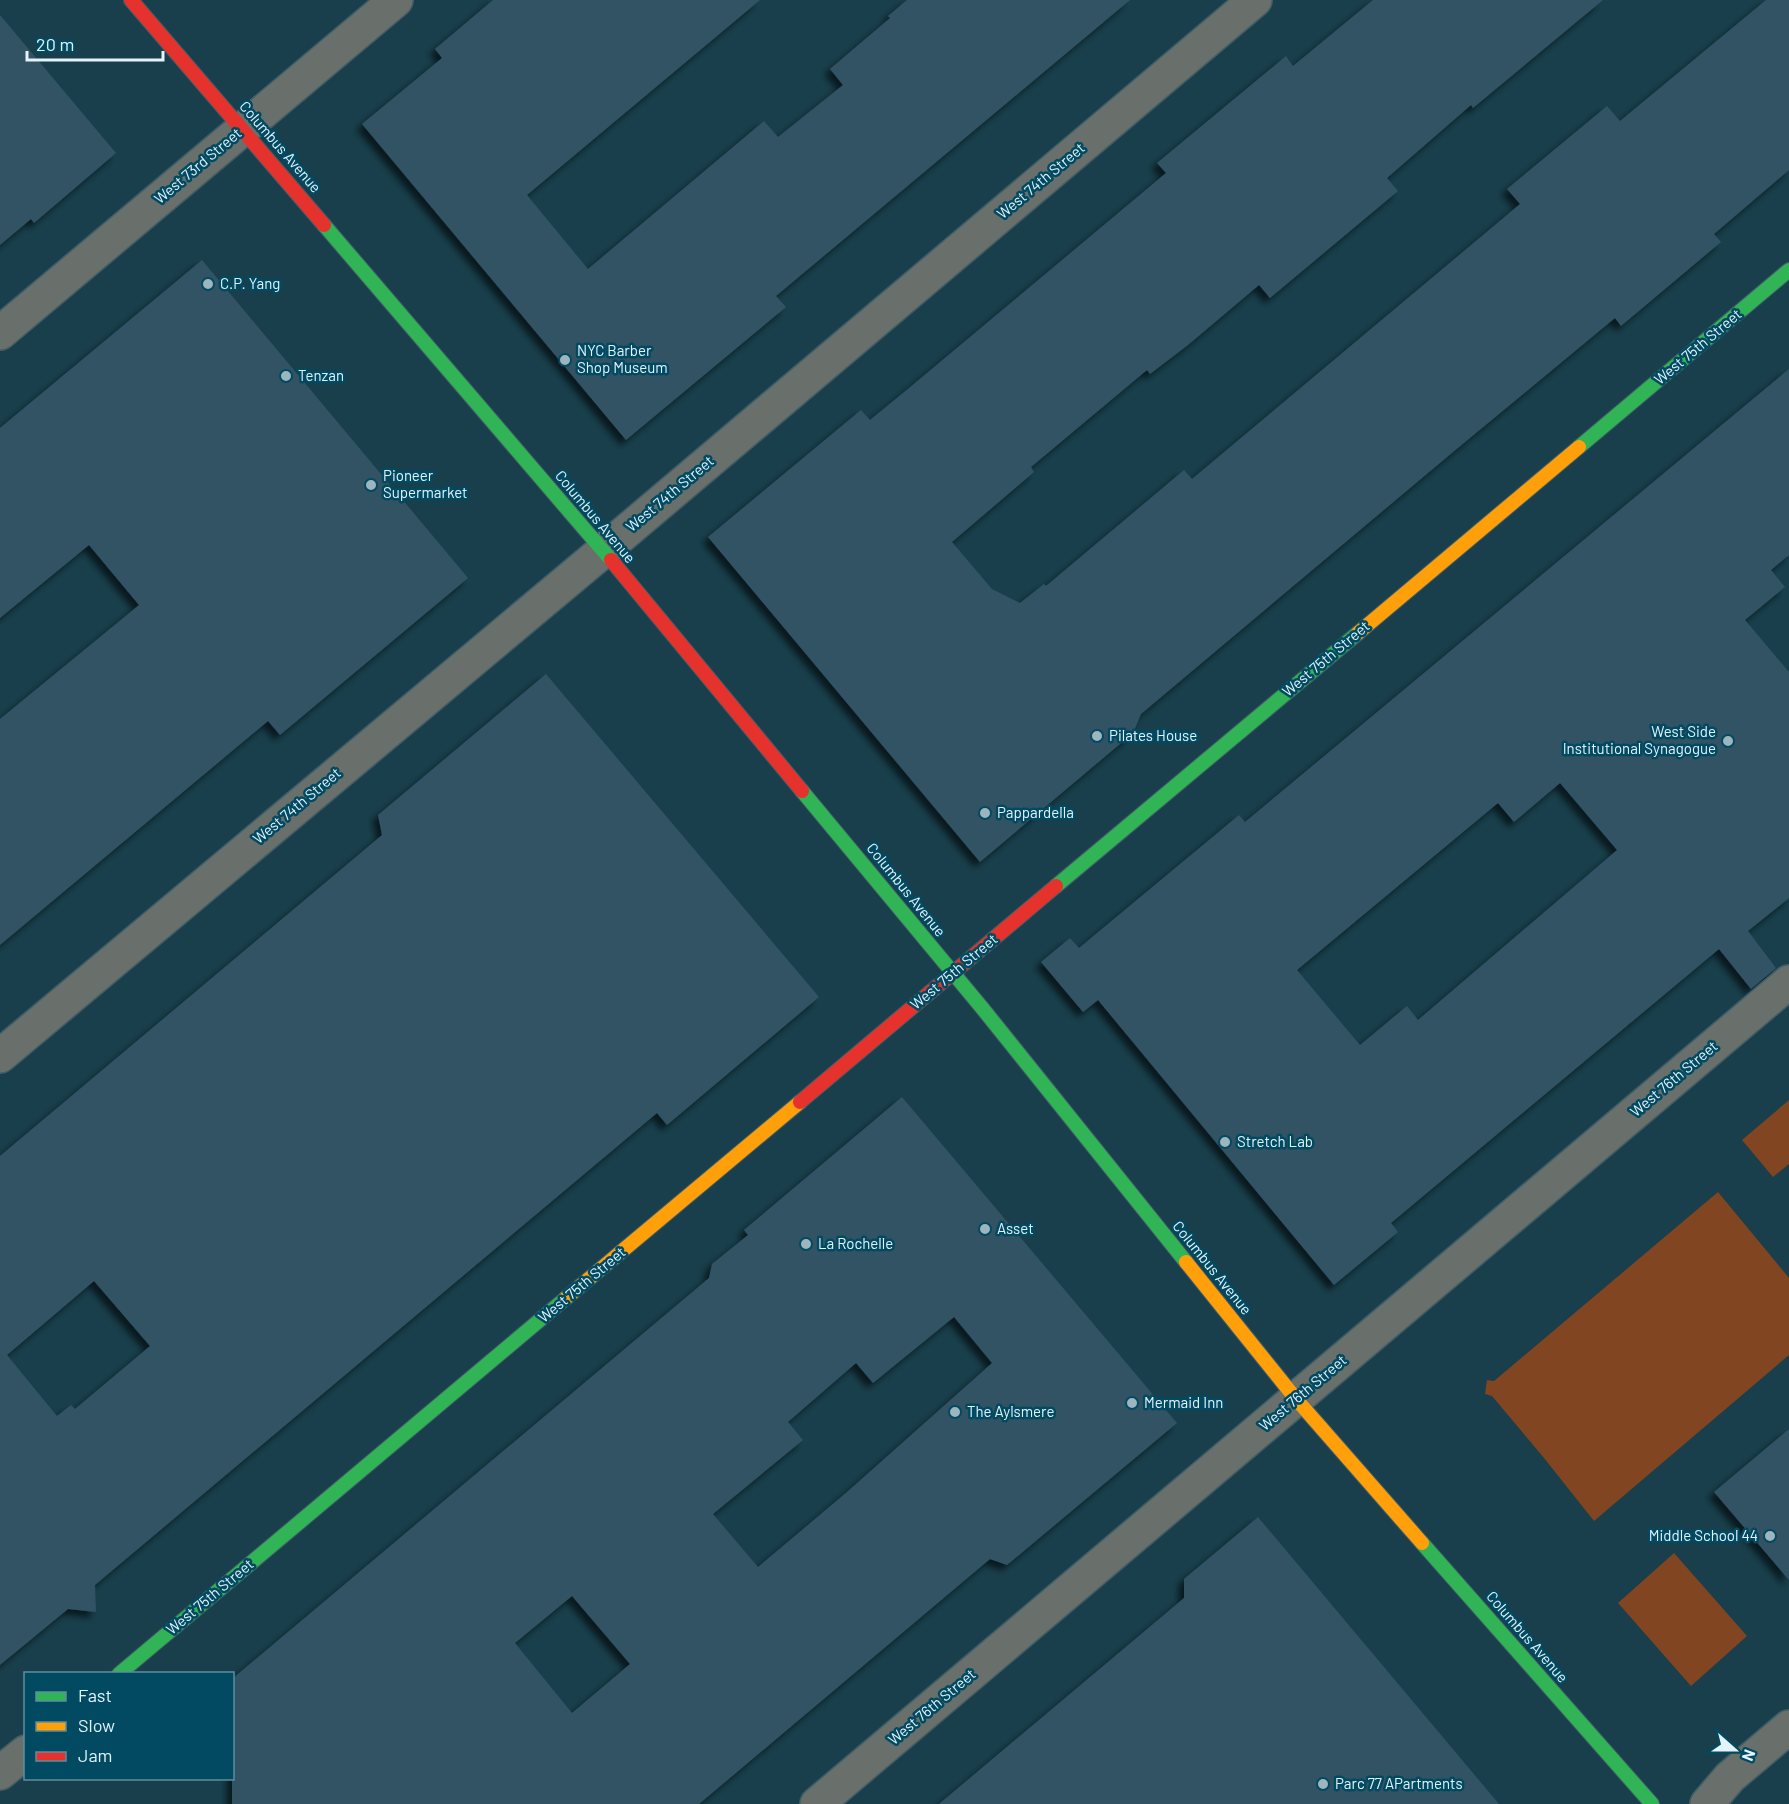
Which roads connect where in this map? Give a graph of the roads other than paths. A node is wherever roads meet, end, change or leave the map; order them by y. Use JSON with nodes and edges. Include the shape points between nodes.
{"nodes":[{"id":1,"x":131,"y":0,"type":"edge"},
{"id":2,"x":396,"y":0,"type":"edge"},
{"id":3,"x":1255,"y":0,"type":"edge"},
{"id":4,"x":242,"y":128,"type":"junction"},
{"id":5,"x":1789,"y":270,"type":"edge"},
{"id":6,"x":0,"y":333,"type":"edge"},
{"id":7,"x":603,"y":551,"type":"junction"},
{"id":8,"x":952,"y":973,"type":"junction"},
{"id":9,"x":1789,"y":982,"type":"edge"},
{"id":10,"x":0,"y":1056,"type":"edge"},
{"id":11,"x":1296,"y":1399,"type":"junction"},
{"id":12,"x":120,"y":1672,"type":"edge"},
{"id":13,"x":1789,"y":1727,"type":"edge"},
{"id":14,"x":24,"y":1754,"type":"edge"},
{"id":15,"x":0,"y":1773,"type":"edge"},
{"id":16,"x":817,"y":1804,"type":"edge"},
{"id":17,"x":1652,"y":1804,"type":"edge"},
{"id":18,"x":1707,"y":1804,"type":"edge"}],
"edges":[{"from":1,"to":4,"type":"main road","name":"Columbus Avenue"},
{"from":2,"to":4,"type":"street","name":"West 73rd Street"},
{"from":3,"to":7,"type":"street","name":"West 74th Street"},
{"from":4,"to":6,"type":"street","name":"West 73rd Street"},
{"from":4,"to":7,"type":"main road","name":"Columbus Avenue"},
{"from":5,"to":8,"type":"main road","name":"West 75th Street"},
{"from":7,"to":8,"type":"main road","name":"Columbus Avenue"},
{"from":7,"to":10,"type":"street","name":"West 74th Street"},
{"from":8,"to":11,"type":"main road","name":"Columbus Avenue"},
{"from":8,"to":12,"type":"main road","name":"West 75th Street"},
{"from":9,"to":11,"type":"street","name":"West 76th Street"},
{"from":11,"to":16,"type":"street","name":"West 76th Street"},
{"from":11,"to":17,"type":"main road","name":"Columbus Avenue"},
{"from":13,"to":18,"type":"street","via":[[1730,1777]]},
{"from":14,"to":15,"type":"street"}]}
